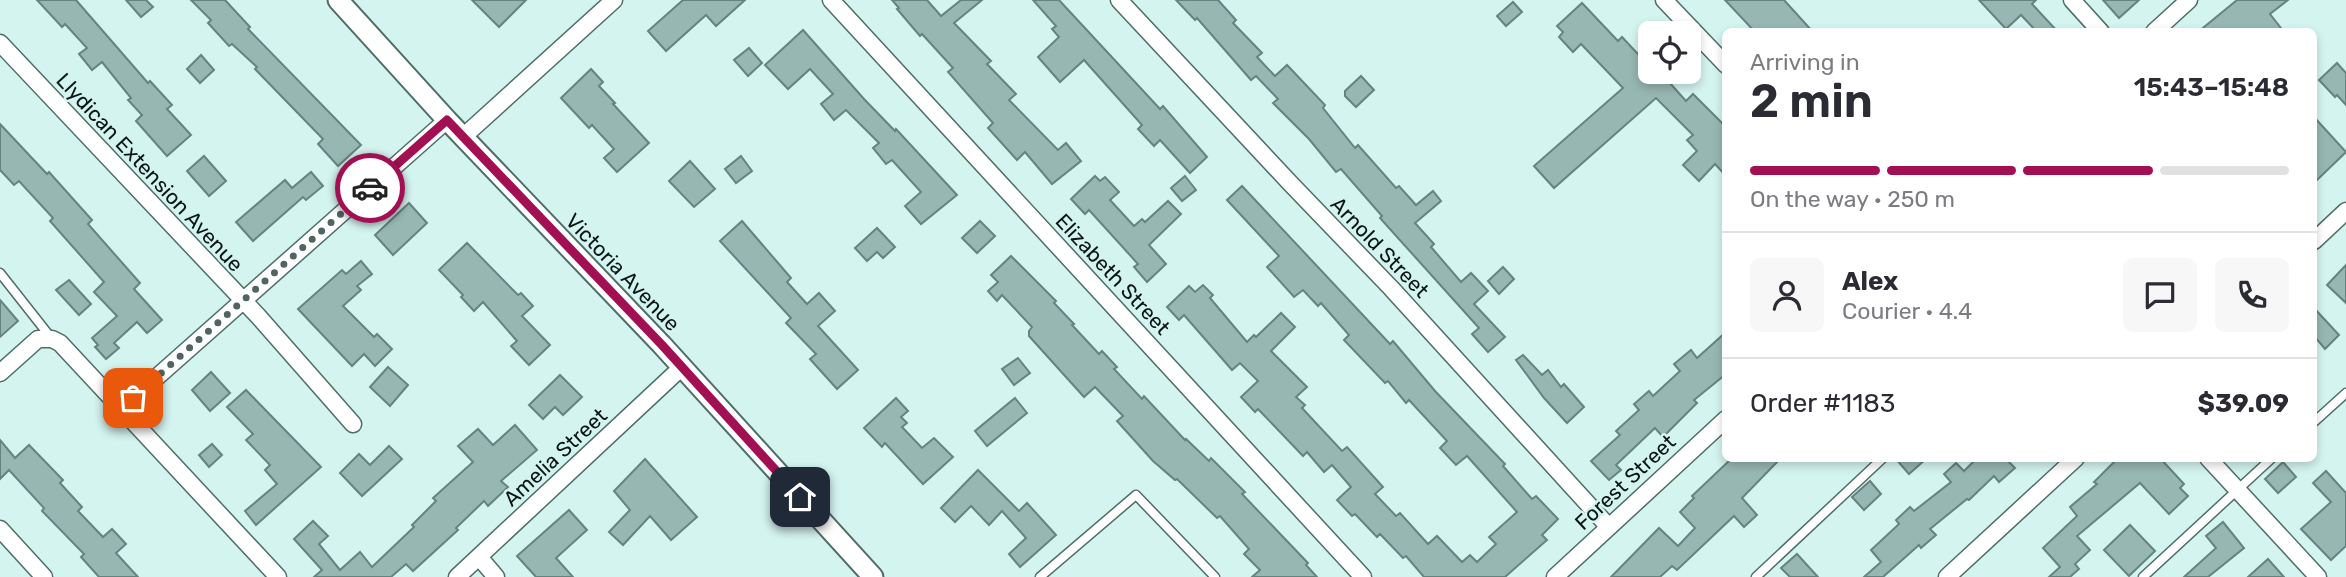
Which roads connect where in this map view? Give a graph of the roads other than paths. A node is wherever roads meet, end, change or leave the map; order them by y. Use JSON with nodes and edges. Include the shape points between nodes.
{"nodes":[{"id":1,"x":338,"y":0,"type":"edge"},
{"id":2,"x":614,"y":0,"type":"edge"},
{"id":3,"x":831,"y":0,"type":"edge"},
{"id":4,"x":1119,"y":0,"type":"edge"},
{"id":5,"x":1664,"y":0,"type":"edge"},
{"id":6,"x":2072,"y":0,"type":"edge"},
{"id":7,"x":2189,"y":0,"type":"edge"},
{"id":8,"x":2097,"y":28,"type":"edge"},
{"id":9,"x":2158,"y":28,"type":"edge"},
{"id":10,"x":0,"y":43,"type":"edge"},
{"id":11,"x":1722,"y":61,"type":"edge"},
{"id":12,"x":447,"y":120,"type":"junction"},
{"id":13,"x":463,"y":137,"type":"junction"},
{"id":14,"x":2346,"y":211,"type":"edge"},
{"id":15,"x":2317,"y":238,"type":"edge"},
{"id":16,"x":0,"y":273,"type":"edge"},
{"id":17,"x":243,"y":301,"type":"junction"},
{"id":18,"x":52,"y":339,"type":"junction"},
{"id":19,"x":682,"y":367,"type":"junction"},
{"id":20,"x":0,"y":373,"type":"edge"},
{"id":21,"x":2346,"y":393,"type":"edge"},
{"id":22,"x":122,"y":408,"type":"junction"},
{"id":23,"x":2317,"y":419,"type":"edge"},
{"id":24,"x":1722,"y":423,"type":"edge"},
{"id":25,"x":354,"y":424,"type":"dead end"},
{"id":26,"x":1879,"y":462,"type":"edge"},
{"id":27,"x":2072,"y":462,"type":"edge"},
{"id":28,"x":2211,"y":462,"type":"edge"},
{"id":29,"x":2267,"y":462,"type":"edge"},
{"id":30,"x":2235,"y":490,"type":"junction"},
{"id":31,"x":1608,"y":526,"type":"junction"},
{"id":32,"x":0,"y":529,"type":"edge"},
{"id":33,"x":479,"y":557,"type":"junction"},
{"id":34,"x":44,"y":577,"type":"edge"},
{"id":35,"x":278,"y":577,"type":"edge"},
{"id":36,"x":457,"y":577,"type":"edge"},
{"id":37,"x":496,"y":577,"type":"edge"},
{"id":38,"x":873,"y":577,"type":"edge"},
{"id":39,"x":1040,"y":577,"type":"edge"},
{"id":40,"x":1215,"y":577,"type":"edge"},
{"id":41,"x":1363,"y":577,"type":"edge"},
{"id":42,"x":1555,"y":577,"type":"edge"},
{"id":43,"x":1756,"y":577,"type":"edge"},
{"id":44,"x":1947,"y":577,"type":"edge"},
{"id":45,"x":2143,"y":577,"type":"edge"},
{"id":46,"x":2318,"y":577,"type":"edge"}],
"edges":[{"from":1,"to":12,"type":"street","name":"Victoria Avenue"},
{"from":2,"to":13,"type":"street"},
{"from":3,"to":41,"type":"street","name":"Elizabeth Street"},
{"from":4,"to":31,"type":"street","name":"Arnold Street"},
{"from":5,"to":11,"type":"street"},
{"from":6,"to":8,"type":"street"},
{"from":7,"to":9,"type":"street"},
{"from":10,"to":17,"type":"street","name":"Llydican Extension Avenue"},
{"from":12,"to":13,"type":"street","name":"Victoria Avenue"},
{"from":12,"to":17,"type":"street"},
{"from":13,"to":19,"type":"street","name":"Victoria Avenue"},
{"from":14,"to":15,"type":"street"},
{"from":16,"to":18,"type":"lane"},
{"from":17,"to":22,"type":"street"},
{"from":17,"to":25,"type":"street","name":"Llydican Extension Avenue"},
{"from":18,"to":20,"type":"street","via":[[34,341]]},
{"from":18,"to":22,"type":"street"},
{"from":19,"to":33,"type":"street","name":"Amelia Street"},
{"from":19,"to":38,"type":"street","name":"Victoria Avenue"},
{"from":21,"to":23,"type":"lane"},
{"from":22,"to":35,"type":"street"},
{"from":24,"to":31,"type":"street","name":"Forest Street"},
{"from":26,"to":43,"type":"lane"},
{"from":27,"to":44,"type":"street"},
{"from":28,"to":30,"type":"street"},
{"from":29,"to":30,"type":"lane"},
{"from":30,"to":45,"type":"lane"},
{"from":30,"to":46,"type":"street"},
{"from":31,"to":42,"type":"street","name":"Forest Street"},
{"from":32,"to":34,"type":"street"},
{"from":33,"to":36,"type":"street","name":"Amelia Street"},
{"from":33,"to":37,"type":"street"},
{"from":39,"to":40,"type":"lane","via":[[1136,495]]}]}
